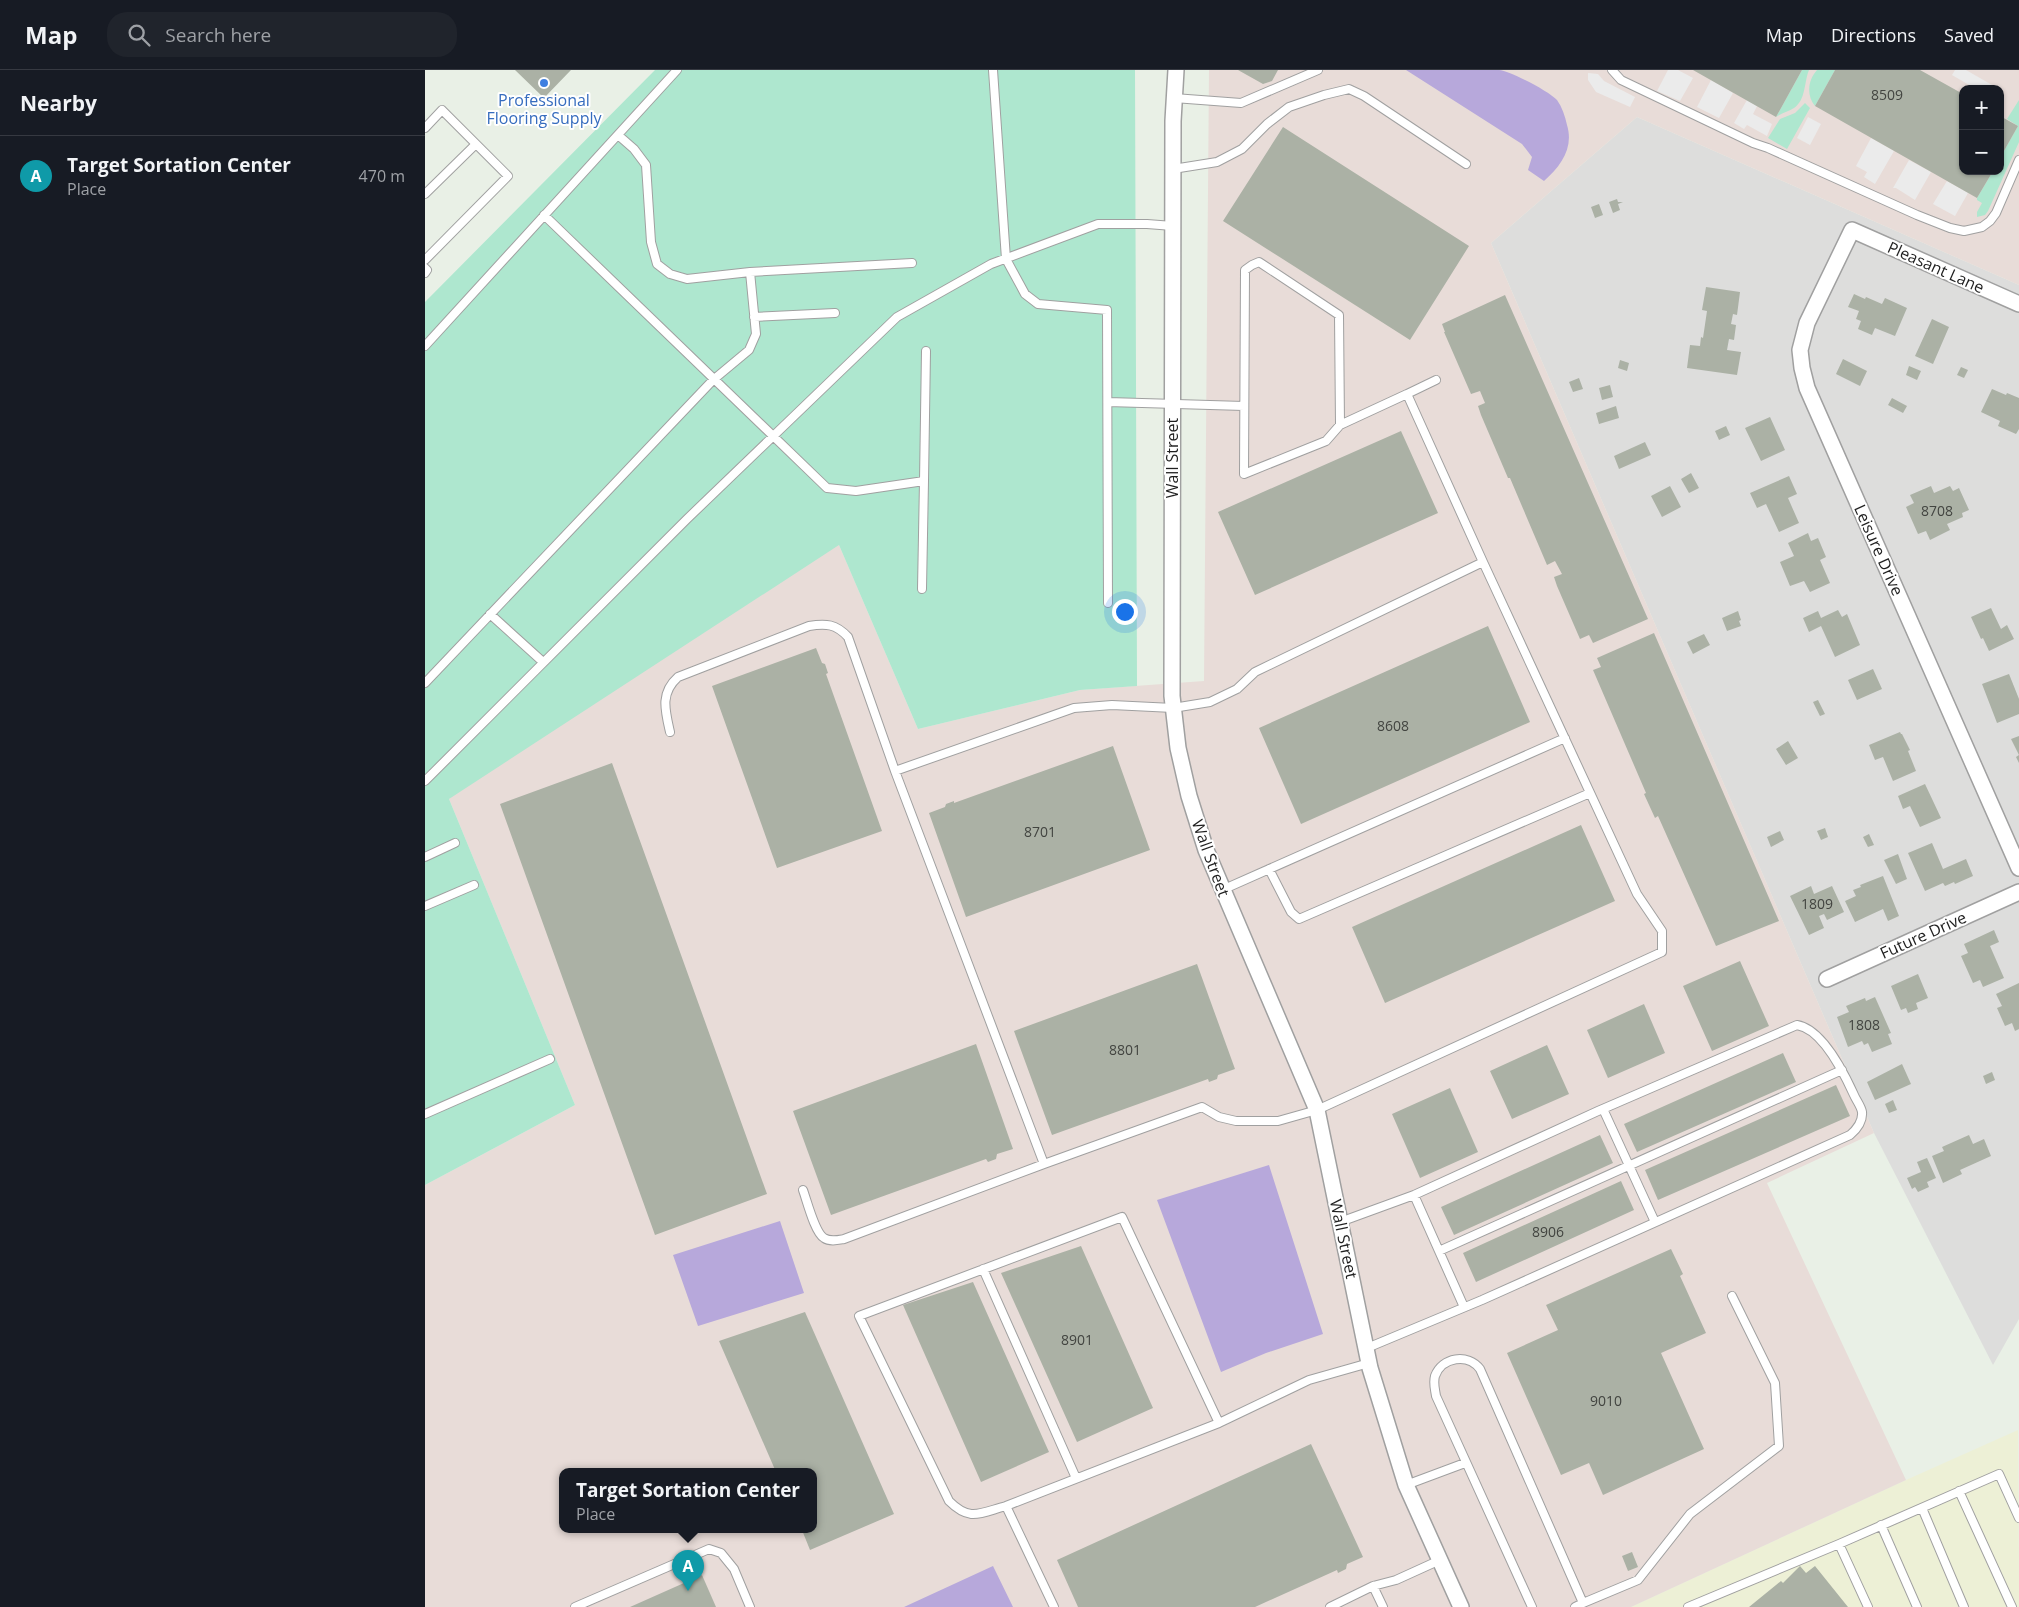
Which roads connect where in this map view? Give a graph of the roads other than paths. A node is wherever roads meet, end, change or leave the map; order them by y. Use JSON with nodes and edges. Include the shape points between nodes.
{"nodes":[{"id":1,"x":677,"y":70,"type":"edge"},
{"id":2,"x":993,"y":70,"type":"edge"},
{"id":3,"x":1176,"y":70,"type":"edge"},
{"id":4,"x":1318,"y":70,"type":"edge"},
{"id":5,"x":1612,"y":70,"type":"edge"},
{"id":6,"x":1174,"y":98,"type":"junction"},
{"id":7,"x":425,"y":128,"type":"edge"},
{"id":8,"x":618,"y":135,"type":"junction"},
{"id":9,"x":476,"y":144,"type":"junction"},
{"id":10,"x":2019,"y":160,"type":"edge"},
{"id":11,"x":1466,"y":164,"type":"dead end"},
{"id":12,"x":1173,"y":169,"type":"junction"},
{"id":13,"x":425,"y":194,"type":"edge"},
{"id":14,"x":544,"y":215,"type":"junction"},
{"id":15,"x":1173,"y":226,"type":"junction"},
{"id":16,"x":1852,"y":230,"type":"joint"},
{"id":17,"x":1006,"y":258,"type":"junction"},
{"id":18,"x":425,"y":260,"type":"edge"},
{"id":19,"x":912,"y":263,"type":"dead end"},
{"id":20,"x":425,"y":268,"type":"edge"},
{"id":21,"x":749,"y":272,"type":"junction"},
{"id":22,"x":425,"y":273,"type":"edge"},
{"id":23,"x":2019,"y":304,"type":"edge"},
{"id":24,"x":835,"y":313,"type":"dead end"},
{"id":25,"x":754,"y":316,"type":"junction"},
{"id":26,"x":425,"y":346,"type":"edge"},
{"id":27,"x":926,"y":351,"type":"dead end"},
{"id":28,"x":713,"y":380,"type":"junction"},
{"id":29,"x":1436,"y":380,"type":"dead end"},
{"id":30,"x":1407,"y":394,"type":"junction"},
{"id":31,"x":1107,"y":402,"type":"junction"},
{"id":32,"x":1172,"y":403,"type":"junction"},
{"id":33,"x":1244,"y":406,"type":"junction"},
{"id":34,"x":1340,"y":425,"type":"junction"},
{"id":35,"x":772,"y":437,"type":"junction"},
{"id":36,"x":923,"y":481,"type":"junction"},
{"id":37,"x":1483,"y":562,"type":"junction"},
{"id":38,"x":922,"y":589,"type":"dead end"},
{"id":39,"x":1108,"y":603,"type":"dead end"},
{"id":40,"x":491,"y":614,"type":"junction"},
{"id":41,"x":543,"y":662,"type":"junction"},
{"id":42,"x":425,"y":683,"type":"edge"},
{"id":43,"x":1173,"y":708,"type":"junction"},
{"id":44,"x":669,"y":732,"type":"dead end"},
{"id":45,"x":1565,"y":738,"type":"junction"},
{"id":46,"x":895,"y":771,"type":"junction"},
{"id":47,"x":425,"y":781,"type":"edge"},
{"id":48,"x":1590,"y":793,"type":"junction"},
{"id":49,"x":455,"y":843,"type":"dead end"},
{"id":50,"x":425,"y":857,"type":"edge"},
{"id":51,"x":2019,"y":868,"type":"edge"},
{"id":52,"x":1269,"y":869,"type":"junction"},
{"id":53,"x":474,"y":886,"type":"dead end"},
{"id":54,"x":1222,"y":890,"type":"junction"},
{"id":55,"x":2019,"y":892,"type":"edge"},
{"id":56,"x":425,"y":906,"type":"edge"},
{"id":57,"x":1827,"y":979,"type":"dead end"},
{"id":58,"x":550,"y":1059,"type":"dead end"},
{"id":59,"x":1841,"y":1070,"type":"junction"},
{"id":60,"x":1603,"y":1109,"type":"junction"},
{"id":61,"x":1317,"y":1110,"type":"junction"},
{"id":62,"x":425,"y":1114,"type":"edge"},
{"id":63,"x":1045,"y":1164,"type":"junction"},
{"id":64,"x":1629,"y":1166,"type":"junction"},
{"id":65,"x":803,"y":1190,"type":"dead end"},
{"id":66,"x":1413,"y":1195,"type":"junction"},
{"id":67,"x":1340,"y":1222,"type":"junction"},
{"id":68,"x":1655,"y":1222,"type":"junction"},
{"id":69,"x":1439,"y":1251,"type":"junction"},
{"id":70,"x":983,"y":1269,"type":"junction"},
{"id":71,"x":1732,"y":1296,"type":"dead end"},
{"id":72,"x":1464,"y":1307,"type":"junction"},
{"id":73,"x":1368,"y":1355,"type":"junction"},
{"id":74,"x":1219,"y":1422,"type":"junction"},
{"id":75,"x":1465,"y":1463,"type":"junction"},
{"id":76,"x":1077,"y":1478,"type":"junction"},
{"id":77,"x":1406,"y":1485,"type":"junction"},
{"id":78,"x":1959,"y":1492,"type":"junction"},
{"id":79,"x":1006,"y":1506,"type":"junction"},
{"id":80,"x":1922,"y":1508,"type":"junction"},
{"id":81,"x":2019,"y":1518,"type":"edge"},
{"id":82,"x":1881,"y":1525,"type":"junction"},
{"id":83,"x":1839,"y":1544,"type":"junction"},
{"id":84,"x":1441,"y":1560,"type":"junction"},
{"id":85,"x":1373,"y":1586,"type":"junction"},
{"id":86,"x":1583,"y":1603,"type":"junction"},
{"id":87,"x":575,"y":1607,"type":"edge"},
{"id":88,"x":750,"y":1607,"type":"edge"},
{"id":89,"x":1054,"y":1607,"type":"edge"},
{"id":90,"x":1330,"y":1607,"type":"edge"},
{"id":91,"x":1383,"y":1607,"type":"edge"},
{"id":92,"x":1461,"y":1607,"type":"edge"},
{"id":93,"x":1532,"y":1607,"type":"edge"},
{"id":94,"x":1575,"y":1607,"type":"edge"},
{"id":95,"x":1688,"y":1607,"type":"edge"},
{"id":96,"x":1869,"y":1607,"type":"edge"},
{"id":97,"x":1917,"y":1607,"type":"edge"},
{"id":98,"x":1964,"y":1607,"type":"edge"},
{"id":99,"x":2012,"y":1607,"type":"edge"}],
"edges":[{"from":1,"to":8,"type":"lane"},
{"from":2,"to":17,"type":"lane"},
{"from":3,"to":6,"type":"street","name":"Wall Street"},
{"from":4,"to":6,"type":"lane","via":[[1241,103]]},
{"from":5,"to":10,"type":"lane","via":[[1621,80],[1753,142],[1959,231],[1973,230],[1990,221]]},
{"from":6,"to":12,"type":"street","name":"Wall Street"},
{"from":7,"to":9,"type":"lane","via":[[442,110]]},
{"from":8,"to":14,"type":"lane"},
{"from":8,"to":21,"type":"lane","via":[[646,165],[651,242],[657,264],[670,274],[687,279]]},
{"from":9,"to":13,"type":"lane"},
{"from":9,"to":18,"type":"lane","via":[[508,176]]},
{"from":11,"to":12,"type":"lane","via":[[1349,89],[1289,107],[1241,149],[1217,162]]},
{"from":12,"to":15,"type":"street","name":"Wall Street"},
{"from":14,"to":26,"type":"lane"},
{"from":14,"to":28,"type":"lane"},
{"from":15,"to":17,"type":"lane","via":[[1097,224]]},
{"from":15,"to":32,"type":"street","name":"Wall Street"},
{"from":16,"to":23,"type":"street","name":"Pleasant Lane"},
{"from":16,"to":51,"type":"street","name":"Leisure Drive","via":[[1807,323],[1800,350],[1807,388]]},
{"from":17,"to":31,"type":"lane","via":[[1025,294],[1038,304],[1107,310]]},
{"from":17,"to":35,"type":"lane","via":[[897,317]]},
{"from":19,"to":21,"type":"lane"},
{"from":20,"to":22,"type":"lane"},
{"from":21,"to":25,"type":"lane"},
{"from":24,"to":25,"type":"lane"},
{"from":25,"to":28,"type":"lane","via":[[756,334],[749,350]]},
{"from":27,"to":36,"type":"lane"},
{"from":28,"to":35,"type":"lane"},
{"from":28,"to":40,"type":"lane"},
{"from":29,"to":30,"type":"lane"},
{"from":30,"to":34,"type":"lane"},
{"from":30,"to":37,"type":"lane"},
{"from":31,"to":32,"type":"lane"},
{"from":31,"to":39,"type":"lane"},
{"from":32,"to":33,"type":"lane"},
{"from":32,"to":43,"type":"street","name":"Wall Street"},
{"from":33,"to":34,"type":"lane","via":[[1244,474],[1326,441]]},
{"from":33,"to":34,"type":"lane","via":[[1245,270],[1259,262],[1339,315]]},
{"from":35,"to":36,"type":"lane","via":[[827,488],[856,491]]},
{"from":35,"to":41,"type":"lane"},
{"from":36,"to":38,"type":"lane"},
{"from":37,"to":43,"type":"lane","via":[[1255,672],[1237,689],[1210,702]]},
{"from":37,"to":45,"type":"lane"},
{"from":40,"to":41,"type":"lane"},
{"from":40,"to":42,"type":"lane"},
{"from":41,"to":47,"type":"lane"},
{"from":43,"to":46,"type":"lane","via":[[1112,705],[1074,708]]},
{"from":43,"to":54,"type":"street","name":"Wall Street","via":[[1189,796]]},
{"from":44,"to":46,"type":"lane","via":[[664,697],[678,677],[809,626],[831,625],[841,629],[852,645]]},
{"from":45,"to":48,"type":"lane"},
{"from":45,"to":52,"type":"lane"},
{"from":46,"to":63,"type":"lane"},
{"from":48,"to":52,"type":"lane","via":[[1299,919],[1291,912]]},
{"from":48,"to":61,"type":"lane","via":[[1637,894],[1662,931],[1662,952]]},
{"from":49,"to":50,"type":"lane"},
{"from":52,"to":54,"type":"lane"},
{"from":53,"to":56,"type":"lane"},
{"from":54,"to":61,"type":"street","name":"Wall Street"},
{"from":55,"to":57,"type":"street","name":"Future Drive"},
{"from":58,"to":62,"type":"lane"},
{"from":59,"to":60,"type":"lane","via":[[1813,1034],[1804,1026],[1797,1025]]},
{"from":59,"to":64,"type":"lane"},
{"from":59,"to":68,"type":"lane","via":[[1862,1112],[1861,1122],[1850,1135]]},
{"from":60,"to":64,"type":"lane"},
{"from":60,"to":66,"type":"lane"},
{"from":61,"to":63,"type":"lane","via":[[1278,1122],[1236,1121],[1219,1118],[1202,1107]]},
{"from":61,"to":67,"type":"street","name":"Wall Street"},
{"from":63,"to":65,"type":"lane","via":[[833,1241],[818,1233]]},
{"from":64,"to":68,"type":"lane"},
{"from":64,"to":69,"type":"lane"},
{"from":66,"to":67,"type":"lane"},
{"from":66,"to":69,"type":"lane"},
{"from":67,"to":73,"type":"street","name":"Wall Street"},
{"from":68,"to":72,"type":"lane"},
{"from":69,"to":72,"type":"lane"},
{"from":70,"to":74,"type":"lane","via":[[1122,1217]]},
{"from":70,"to":76,"type":"lane"},
{"from":70,"to":79,"type":"lane","via":[[859,1316],[949,1501],[960,1512],[975,1515]]},
{"from":71,"to":86,"type":"lane","via":[[1775,1383],[1779,1446],[1690,1514],[1638,1580]]},
{"from":72,"to":73,"type":"lane"},
{"from":73,"to":74,"type":"lane"},
{"from":73,"to":77,"type":"street","name":"Wall Street"},
{"from":74,"to":76,"type":"lane"},
{"from":75,"to":77,"type":"lane"},
{"from":75,"to":86,"type":"lane","via":[[1434,1386],[1439,1370],[1445,1364],[1465,1358],[1480,1369]]},
{"from":75,"to":93,"type":"lane"},
{"from":76,"to":79,"type":"lane"},
{"from":77,"to":84,"type":"street","name":"Wall Street"},
{"from":78,"to":80,"type":"lane"},
{"from":78,"to":81,"type":"lane","via":[[1999,1474]]},
{"from":78,"to":99,"type":"lane"},
{"from":79,"to":89,"type":"lane"},
{"from":80,"to":82,"type":"lane"},
{"from":80,"to":98,"type":"lane"},
{"from":82,"to":83,"type":"lane"},
{"from":82,"to":97,"type":"lane"},
{"from":83,"to":95,"type":"lane"},
{"from":83,"to":96,"type":"lane"},
{"from":84,"to":85,"type":"lane","via":[[1396,1580]]},
{"from":84,"to":92,"type":"street","name":"Wall Street"},
{"from":85,"to":90,"type":"lane"},
{"from":85,"to":91,"type":"lane"},
{"from":86,"to":94,"type":"lane"},
{"from":87,"to":88,"type":"lane","via":[[709,1549],[721,1552],[734,1569]]}]}
